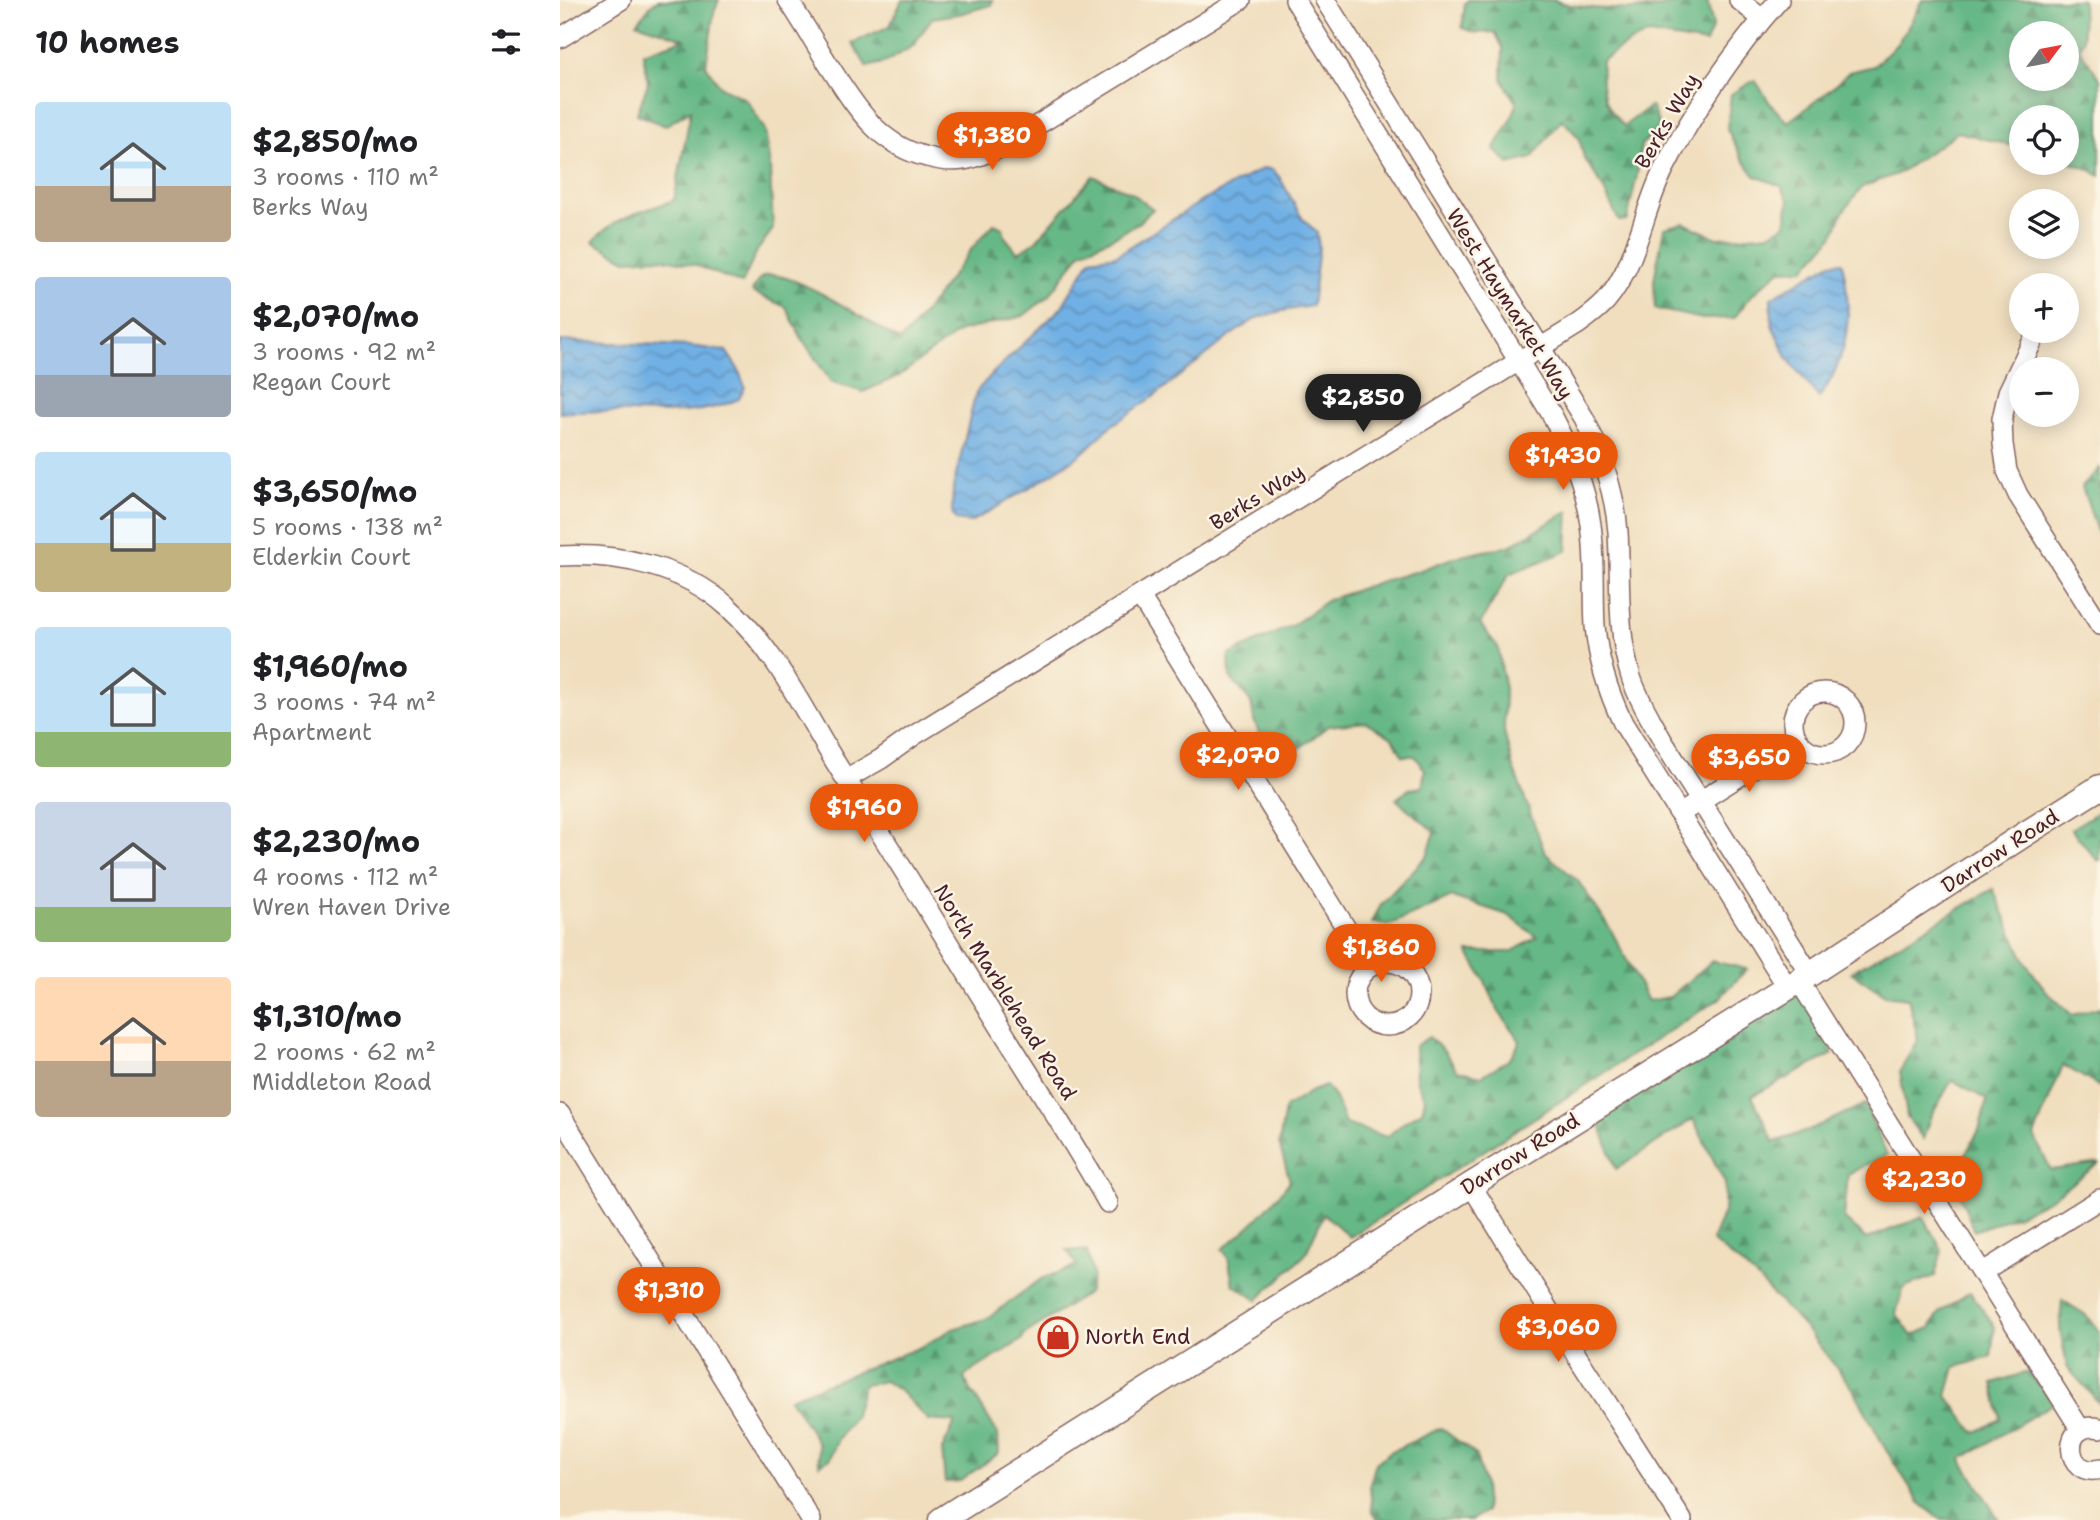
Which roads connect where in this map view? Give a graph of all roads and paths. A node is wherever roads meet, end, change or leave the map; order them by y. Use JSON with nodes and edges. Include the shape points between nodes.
{"nodes":[{"id":1,"x":621,"y":0,"type":"edge"},
{"id":2,"x":788,"y":0,"type":"edge"},
{"id":3,"x":1241,"y":0,"type":"edge"},
{"id":4,"x":1295,"y":0,"type":"edge"},
{"id":5,"x":1325,"y":0,"type":"edge"},
{"id":6,"x":1739,"y":0,"type":"edge"},
{"id":7,"x":1779,"y":0,"type":"edge"},
{"id":8,"x":1762,"y":19,"type":"junction"},
{"id":9,"x":560,"y":38,"type":"edge"},
{"id":10,"x":2032,"y":343,"type":"edge"},
{"id":11,"x":1541,"y":348,"type":"junction"},
{"id":12,"x":1518,"y":362,"type":"junction"},
{"id":13,"x":560,"y":555,"type":"edge"},
{"id":14,"x":1140,"y":596,"type":"junction"},
{"id":15,"x":2100,"y":625,"type":"edge"},
{"id":16,"x":1797,"y":740,"type":"dead end"},
{"id":17,"x":846,"y":779,"type":"junction"},
{"id":18,"x":2100,"y":788,"type":"edge"},
{"id":19,"x":1700,"y":801,"type":"junction"},
{"id":20,"x":1680,"y":814,"type":"junction"},
{"id":21,"x":1370,"y":967,"type":"dead end"},
{"id":22,"x":1799,"y":981,"type":"junction"},
{"id":23,"x":560,"y":1114,"type":"edge"},
{"id":24,"x":1471,"y":1185,"type":"junction"},
{"id":25,"x":2100,"y":1199,"type":"edge"},
{"id":26,"x":1108,"y":1203,"type":"dead end"},
{"id":27,"x":1983,"y":1272,"type":"junction"},
{"id":28,"x":2090,"y":1429,"type":"edge"},
{"id":29,"x":2100,"y":1469,"type":"edge"},
{"id":30,"x":811,"y":1520,"type":"edge"},
{"id":31,"x":941,"y":1520,"type":"edge"},
{"id":32,"x":1682,"y":1520,"type":"edge"}],
"edges":[{"from":1,"to":9,"type":"street"},
{"from":2,"to":3,"type":"street","via":[[868,123],[898,147],[939,160],[964,160],[1000,149]]},
{"from":4,"to":12,"type":"street","name":"West Haymarket Way"},
{"from":5,"to":11,"type":"street","name":"West Haymarket Way"},
{"from":6,"to":8,"type":"street"},
{"from":7,"to":8,"type":"street","name":"Berks Way"},
{"from":8,"to":11,"type":"street","name":"Berks Way","via":[[1724,69],[1670,158],[1649,200],[1626,270],[1605,302]]},
{"from":10,"to":15,"type":"street","via":[[2008,392],[2002,419],[2007,471]]},
{"from":11,"to":12,"type":"street","name":"Berks Way"},
{"from":11,"to":19,"type":"street","name":"West Haymarket Way","via":[[1584,418],[1607,478],[1618,528],[1622,632],[1631,678]]},
{"from":12,"to":14,"type":"street","name":"Berks Way"},
{"from":12,"to":20,"type":"street","name":"West Haymarket Way","via":[[1567,444],[1586,499],[1594,555],[1596,634],[1607,686],[1623,723]]},
{"from":13,"to":17,"type":"street","name":"North Marblehead Road","via":[[630,560],[678,575],[729,607],[772,656]]},
{"from":14,"to":17,"type":"street","name":"Berks Way"},
{"from":14,"to":21,"type":"street"},
{"from":16,"to":19,"type":"street"},
{"from":17,"to":26,"type":"street","name":"North Marblehead Road"},
{"from":18,"to":22,"type":"main road","name":"Darrow Road"},
{"from":19,"to":20,"type":"street"},
{"from":19,"to":22,"type":"street","name":"West Haymarket Way"},
{"from":20,"to":22,"type":"street","name":"West Haymarket Way"},
{"from":22,"to":24,"type":"main road","name":"Darrow Road"},
{"from":22,"to":27,"type":"street"},
{"from":23,"to":30,"type":"street"},
{"from":24,"to":31,"type":"main road","name":"Darrow Road"},
{"from":24,"to":32,"type":"street"},
{"from":25,"to":27,"type":"street"},
{"from":27,"to":28,"type":"street"},
{"from":28,"to":29,"type":"street","via":[[2073,1438],[2070,1449],[2082,1468]]}]}
